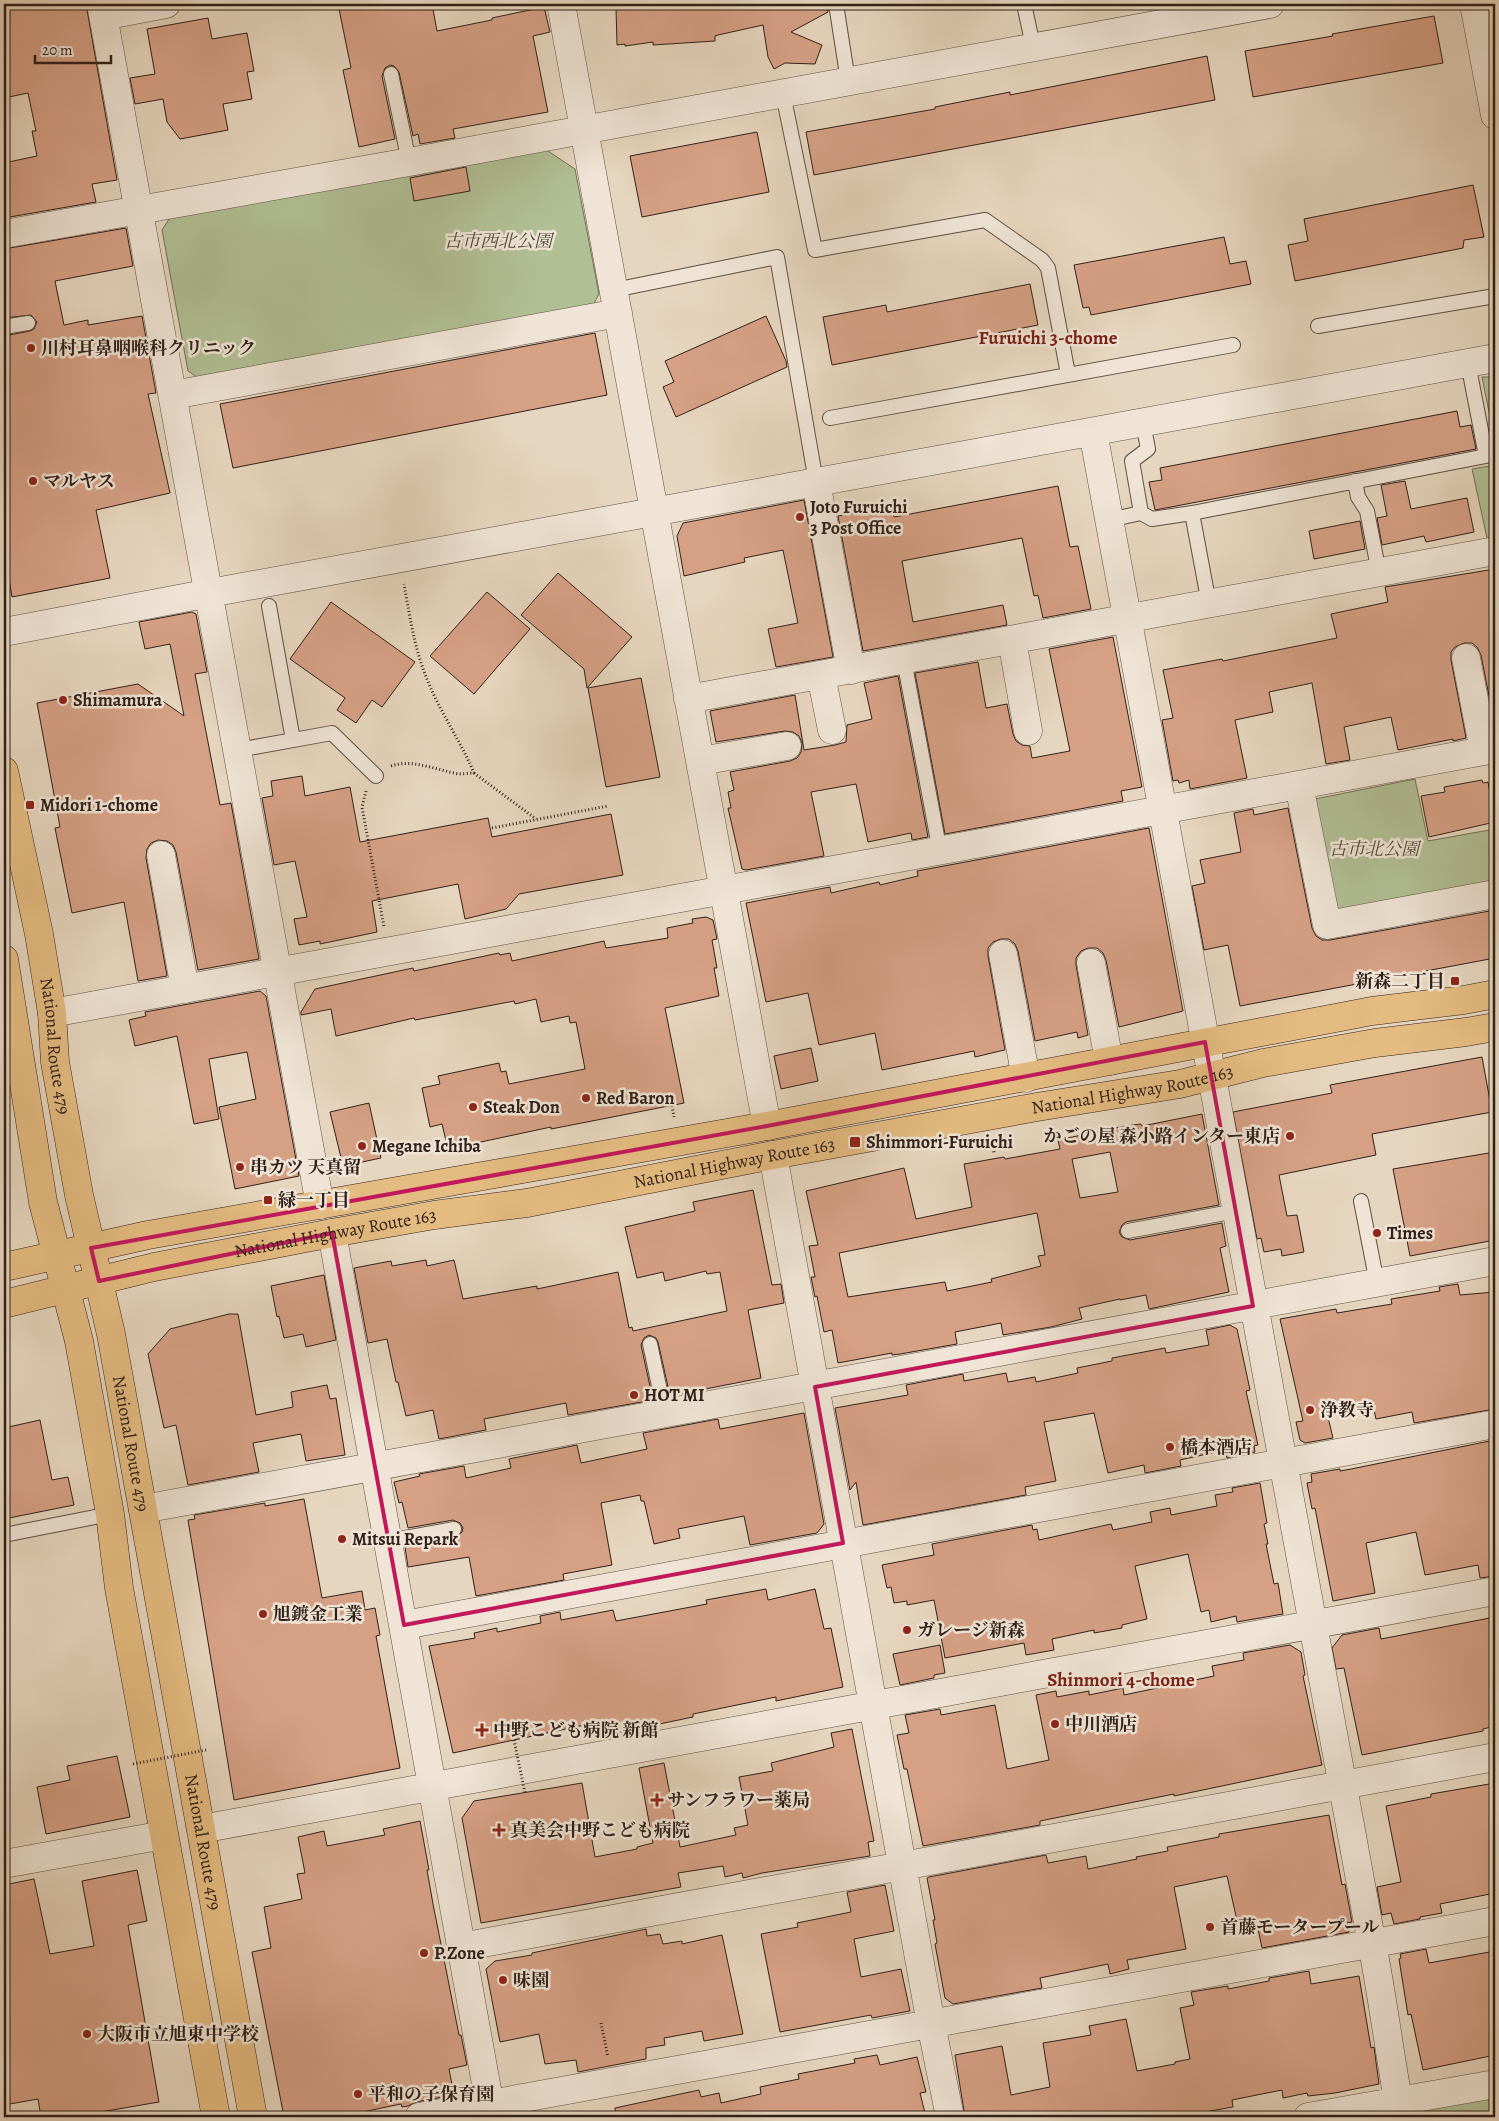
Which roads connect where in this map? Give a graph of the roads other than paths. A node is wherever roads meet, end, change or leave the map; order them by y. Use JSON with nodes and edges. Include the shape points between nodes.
{"nodes":[{"id":1,"x":166,"y":4,"type":"edge"},
{"id":2,"x":561,"y":4,"type":"edge"},
{"id":3,"x":836,"y":4,"type":"edge"},
{"id":4,"x":1024,"y":4,"type":"edge"},
{"id":5,"x":1270,"y":4,"type":"edge"},
{"id":6,"x":1474,"y":4,"type":"edge"},
{"id":7,"x":102,"y":10,"type":"edge"},
{"id":8,"x":1033,"y":46,"type":"junction"},
{"id":9,"x":391,"y":74,"type":"dead end"},
{"id":10,"x":848,"y":81,"type":"junction"},
{"id":11,"x":783,"y":94,"type":"junction"},
{"id":12,"x":1495,"y":115,"type":"edge"},
{"id":13,"x":584,"y":129,"type":"junction"},
{"id":14,"x":408,"y":162,"type":"junction"},
{"id":15,"x":140,"y":209,"type":"junction"},
{"id":16,"x":4,"y":234,"type":"edge"},
{"id":17,"x":1495,"y":296,"type":"edge"},
{"id":18,"x":616,"y":301,"type":"junction"},
{"id":19,"x":28,"y":322,"type":"dead end"},
{"id":20,"x":1318,"y":326,"type":"dead end"},
{"id":21,"x":4,"y":327,"type":"edge"},
{"id":22,"x":1233,"y":345,"type":"dead end"},
{"id":23,"x":1495,"y":358,"type":"edge"},
{"id":24,"x":1468,"y":363,"type":"junction"},
{"id":25,"x":1068,"y":374,"type":"junction"},
{"id":26,"x":173,"y":395,"type":"junction"},
{"id":27,"x":830,"y":418,"type":"dead end"},
{"id":28,"x":1143,"y":422,"type":"junction"},
{"id":29,"x":1093,"y":432,"type":"junction"},
{"id":30,"x":1355,"y":481,"type":"junction"},
{"id":31,"x":816,"y":482,"type":"junction"},
{"id":32,"x":654,"y":512,"type":"junction"},
{"id":33,"x":1141,"y":513,"type":"junction"},
{"id":34,"x":1192,"y":513,"type":"junction"},
{"id":35,"x":1110,"y":520,"type":"junction"},
{"id":36,"x":1495,"y":551,"type":"edge"},
{"id":37,"x":1379,"y":573,"type":"junction"},
{"id":38,"x":210,"y":593,"type":"junction"},
{"id":39,"x":1208,"y":604,"type":"junction"},
{"id":40,"x":269,"y":606,"type":"dead end"},
{"id":41,"x":1127,"y":619,"type":"junction"},
{"id":42,"x":4,"y":632,"type":"edge"},
{"id":43,"x":1012,"y":640,"type":"junction"},
{"id":44,"x":1466,"y":658,"type":"dead end"},
{"id":45,"x":904,"y":660,"type":"junction"},
{"id":46,"x":851,"y":670,"type":"junction"},
{"id":47,"x":822,"y":675,"type":"junction"},
{"id":48,"x":688,"y":700,"type":"junction"},
{"id":49,"x":832,"y":730,"type":"dead end"},
{"id":50,"x":1028,"y":731,"type":"dead end"},
{"id":51,"x":294,"y":740,"type":"junction"},
{"id":52,"x":787,"y":746,"type":"dead end"},
{"id":53,"x":238,"y":750,"type":"junction"},
{"id":54,"x":1490,"y":750,"type":"edge"},
{"id":55,"x":700,"y":762,"type":"junction"},
{"id":56,"x":4,"y":771,"type":"edge"},
{"id":57,"x":376,"y":776,"type":"road end"},
{"id":58,"x":1299,"y":785,"type":"junction"},
{"id":59,"x":1162,"y":811,"type":"junction"},
{"id":60,"x":940,"y":852,"type":"junction"},
{"id":61,"x":161,"y":855,"type":"dead end"},
{"id":62,"x":724,"y":890,"type":"junction"},
{"id":63,"x":1495,"y":894,"type":"edge"},
{"id":64,"x":1002,"y":954,"type":"dead end"},
{"id":65,"x":4,"y":959,"type":"edge"},
{"id":66,"x":1091,"y":962,"type":"dead end"},
{"id":67,"x":278,"y":972,"type":"junction"},
{"id":68,"x":185,"y":989,"type":"junction"},
{"id":69,"x":1495,"y":994,"type":"edge"},
{"id":70,"x":52,"y":1013,"type":"junction"},
{"id":71,"x":1495,"y":1026,"type":"edge"},
{"id":72,"x":1205,"y":1042,"type":"junction"},
{"id":73,"x":1108,"y":1061,"type":"junction"},
{"id":74,"x":1213,"y":1077,"type":"junction"},
{"id":75,"x":1026,"y":1078,"type":"junction"},
{"id":76,"x":767,"y":1126,"type":"junction"},
{"id":77,"x":773,"y":1155,"type":"junction"},
{"id":78,"x":1362,"y":1201,"type":"dead end"},
{"id":79,"x":320,"y":1204,"type":"junction"},
{"id":80,"x":1236,"y":1210,"type":"junction"},
{"id":81,"x":1128,"y":1231,"type":"dead end"},
{"id":82,"x":332,"y":1233,"type":"junction"},
{"id":83,"x":91,"y":1248,"type":"junction"},
{"id":84,"x":57,"y":1255,"type":"junction"},
{"id":85,"x":1495,"y":1261,"type":"edge"},
{"id":86,"x":4,"y":1267,"type":"edge"},
{"id":87,"x":99,"y":1281,"type":"junction"},
{"id":88,"x":1377,"y":1283,"type":"junction"},
{"id":89,"x":66,"y":1289,"type":"junction"},
{"id":90,"x":4,"y":1304,"type":"edge"},
{"id":91,"x":1253,"y":1306,"type":"junction"},
{"id":92,"x":650,"y":1344,"type":"dead end"},
{"id":93,"x":815,"y":1387,"type":"junction"},
{"id":94,"x":665,"y":1414,"type":"junction"},
{"id":95,"x":1495,"y":1424,"type":"edge"},
{"id":96,"x":1282,"y":1463,"type":"junction"},
{"id":97,"x":375,"y":1466,"type":"junction"},
{"id":98,"x":143,"y":1509,"type":"junction"},
{"id":99,"x":110,"y":1514,"type":"junction"},
{"id":100,"x":454,"y":1530,"type":"dead end"},
{"id":101,"x":4,"y":1535,"type":"edge"},
{"id":102,"x":388,"y":1541,"type":"junction"},
{"id":103,"x":843,"y":1543,"type":"junction"},
{"id":104,"x":1495,"y":1591,"type":"edge"},
{"id":105,"x":404,"y":1624,"type":"junction"},
{"id":106,"x":1311,"y":1624,"type":"junction"},
{"id":107,"x":874,"y":1704,"type":"junction"},
{"id":108,"x":1495,"y":1758,"type":"edge"},
{"id":109,"x":432,"y":1786,"type":"junction"},
{"id":110,"x":1341,"y":1786,"type":"junction"},
{"id":111,"x":201,"y":1829,"type":"junction"},
{"id":112,"x":164,"y":1835,"type":"junction"},
{"id":113,"x":4,"y":1864,"type":"edge"},
{"id":114,"x":903,"y":1865,"type":"junction"},
{"id":115,"x":1495,"y":1921,"type":"edge"},
{"id":116,"x":1372,"y":1944,"type":"junction"},
{"id":117,"x":461,"y":1947,"type":"junction"},
{"id":118,"x":931,"y":2024,"type":"junction"},
{"id":119,"x":1495,"y":2084,"type":"edge"},
{"id":120,"x":1400,"y":2109,"type":"edge"},
{"id":121,"x":491,"y":2111,"type":"edge"},
{"id":122,"x":216,"y":2117,"type":"edge"},
{"id":123,"x":253,"y":2117,"type":"edge"},
{"id":124,"x":419,"y":2117,"type":"edge"},
{"id":125,"x":950,"y":2117,"type":"edge"},
{"id":126,"x":1308,"y":2117,"type":"edge"}],
"edges":[{"from":1,"to":7,"type":"street"},
{"from":2,"to":13,"type":"street"},
{"from":3,"to":10,"type":"lane"},
{"from":4,"to":8,"type":"lane"},
{"from":5,"to":8,"type":"street"},
{"from":6,"to":12,"type":"street"},
{"from":7,"to":15,"type":"street"},
{"from":8,"to":10,"type":"street"},
{"from":9,"to":14,"type":"lane"},
{"from":10,"to":11,"type":"street"},
{"from":11,"to":13,"type":"street"},
{"from":11,"to":25,"type":"lane","via":[[815,250],[985,220],[1042,260],[1048,268]]},
{"from":13,"to":14,"type":"street"},
{"from":13,"to":18,"type":"street"},
{"from":14,"to":15,"type":"street"},
{"from":15,"to":16,"type":"street"},
{"from":15,"to":26,"type":"street"},
{"from":17,"to":20,"type":"lane"},
{"from":18,"to":26,"type":"street"},
{"from":18,"to":31,"type":"lane","via":[[777,257]]},
{"from":18,"to":32,"type":"street"},
{"from":19,"to":21,"type":"lane"},
{"from":22,"to":25,"type":"lane"},
{"from":23,"to":24,"type":"street"},
{"from":24,"to":28,"type":"street"},
{"from":24,"to":30,"type":"lane","via":[[1486,456]]},
{"from":25,"to":27,"type":"lane"},
{"from":26,"to":38,"type":"street"},
{"from":28,"to":29,"type":"street"},
{"from":28,"to":33,"type":"lane","via":[[1148,449],[1132,461]]},
{"from":29,"to":31,"type":"street"},
{"from":29,"to":35,"type":"street"},
{"from":30,"to":34,"type":"lane"},
{"from":30,"to":37,"type":"lane","via":[[1358,497],[1367,511]]},
{"from":31,"to":32,"type":"street"},
{"from":31,"to":46,"type":"street"},
{"from":32,"to":38,"type":"street"},
{"from":32,"to":48,"type":"street"},
{"from":33,"to":34,"type":"lane","via":[[1152,519]]},
{"from":33,"to":35,"type":"lane"},
{"from":34,"to":39,"type":"lane"},
{"from":35,"to":41,"type":"street"},
{"from":36,"to":37,"type":"street"},
{"from":37,"to":39,"type":"street"},
{"from":38,"to":42,"type":"street"},
{"from":38,"to":53,"type":"street"},
{"from":39,"to":41,"type":"street"},
{"from":40,"to":51,"type":"lane"},
{"from":41,"to":43,"type":"street"},
{"from":41,"to":59,"type":"street"},
{"from":43,"to":45,"type":"street"},
{"from":43,"to":50,"type":"street"},
{"from":44,"to":54,"type":"street"},
{"from":45,"to":46,"type":"street"},
{"from":45,"to":60,"type":"lane"},
{"from":46,"to":47,"type":"street"},
{"from":47,"to":48,"type":"street"},
{"from":47,"to":49,"type":"street"},
{"from":48,"to":55,"type":"street"},
{"from":51,"to":53,"type":"lane"},
{"from":51,"to":57,"type":"lane","via":[[332,733]]},
{"from":52,"to":55,"type":"street"},
{"from":53,"to":67,"type":"street"},
{"from":54,"to":58,"type":"street"},
{"from":55,"to":62,"type":"street"},
{"from":56,"to":70,"type":"highway","name":"National Route 479","via":[[39,934]]},
{"from":58,"to":59,"type":"street"},
{"from":58,"to":63,"type":"street","via":[[1327,924]]},
{"from":59,"to":60,"type":"street"},
{"from":59,"to":72,"type":"street"},
{"from":60,"to":62,"type":"street"},
{"from":61,"to":68,"type":"street"},
{"from":62,"to":67,"type":"street"},
{"from":62,"to":76,"type":"street"},
{"from":64,"to":75,"type":"street"},
{"from":65,"to":84,"type":"highway","name":"National Route 479","via":[[43,1202]]},
{"from":66,"to":73,"type":"street"},
{"from":67,"to":68,"type":"street"},
{"from":67,"to":79,"type":"street"},
{"from":68,"to":70,"type":"street"},
{"from":69,"to":72,"type":"highway","name":"National Highway Route 163","via":[[1372,1011]]},
{"from":70,"to":83,"type":"highway","name":"National Route 479","via":[[56,1062]]},
{"from":71,"to":74,"type":"highway","name":"National Highway Route 163","via":[[1375,1043],[1243,1067]]},
{"from":72,"to":73,"type":"highway","name":"National Highway Route 163"},
{"from":72,"to":74,"type":"street"},
{"from":73,"to":75,"type":"highway","name":"National Highway Route 163"},
{"from":74,"to":77,"type":"highway","name":"National Highway Route 163"},
{"from":74,"to":80,"type":"street"},
{"from":75,"to":76,"type":"highway","name":"National Highway Route 163"},
{"from":76,"to":79,"type":"highway","name":"National Highway Route 163"},
{"from":77,"to":82,"type":"highway","name":"National Highway Route 163","via":[[527,1204],[434,1215]]},
{"from":77,"to":93,"type":"street"},
{"from":78,"to":88,"type":"lane"},
{"from":79,"to":83,"type":"highway","name":"National Highway Route 163"},
{"from":80,"to":81,"type":"lane"},
{"from":80,"to":91,"type":"street"},
{"from":82,"to":87,"type":"highway","name":"National Highway Route 163","via":[[154,1267]]},
{"from":82,"to":97,"type":"street"},
{"from":83,"to":84,"type":"highway","name":"National Highway Route 163"},
{"from":83,"to":87,"type":"highway","name":"National Route 479"},
{"from":84,"to":86,"type":"highway","name":"National Highway Route 163"},
{"from":84,"to":89,"type":"highway","name":"National Route 479"},
{"from":85,"to":88,"type":"street"},
{"from":87,"to":89,"type":"highway","name":"National Highway Route 163"},
{"from":87,"to":98,"type":"highway","name":"National Route 479"},
{"from":88,"to":91,"type":"street"},
{"from":89,"to":90,"type":"highway","name":"National Highway Route 163"},
{"from":89,"to":99,"type":"highway","name":"National Route 479","via":[[81,1350]]},
{"from":91,"to":93,"type":"street"},
{"from":91,"to":96,"type":"street"},
{"from":92,"to":94,"type":"lane"},
{"from":93,"to":94,"type":"street"},
{"from":93,"to":103,"type":"street"},
{"from":94,"to":97,"type":"street"},
{"from":95,"to":96,"type":"street"},
{"from":96,"to":103,"type":"street"},
{"from":96,"to":106,"type":"street"},
{"from":97,"to":98,"type":"street"},
{"from":97,"to":102,"type":"street"},
{"from":98,"to":111,"type":"highway","name":"National Route 479"},
{"from":99,"to":101,"type":"lane"},
{"from":99,"to":112,"type":"highway","name":"National Route 479"},
{"from":100,"to":102,"type":"lane"},
{"from":102,"to":105,"type":"street"},
{"from":103,"to":105,"type":"street"},
{"from":103,"to":107,"type":"street"},
{"from":104,"to":106,"type":"street"},
{"from":105,"to":109,"type":"street"},
{"from":106,"to":107,"type":"street"},
{"from":106,"to":110,"type":"street"},
{"from":107,"to":109,"type":"street"},
{"from":107,"to":114,"type":"street"},
{"from":108,"to":110,"type":"street"},
{"from":109,"to":111,"type":"street"},
{"from":109,"to":117,"type":"street"},
{"from":110,"to":114,"type":"street"},
{"from":110,"to":116,"type":"street"},
{"from":111,"to":123,"type":"highway","name":"National Route 479"},
{"from":112,"to":113,"type":"street"},
{"from":112,"to":122,"type":"highway","name":"National Route 479"},
{"from":114,"to":117,"type":"street"},
{"from":114,"to":118,"type":"street"},
{"from":115,"to":116,"type":"street"},
{"from":116,"to":118,"type":"street"},
{"from":116,"to":120,"type":"street"},
{"from":117,"to":121,"type":"street"},
{"from":118,"to":121,"type":"street","via":[[613,2082]]},
{"from":118,"to":125,"type":"street"},
{"from":119,"to":120,"type":"street"},
{"from":120,"to":126,"type":"street"},
{"from":121,"to":124,"type":"street"}]}
